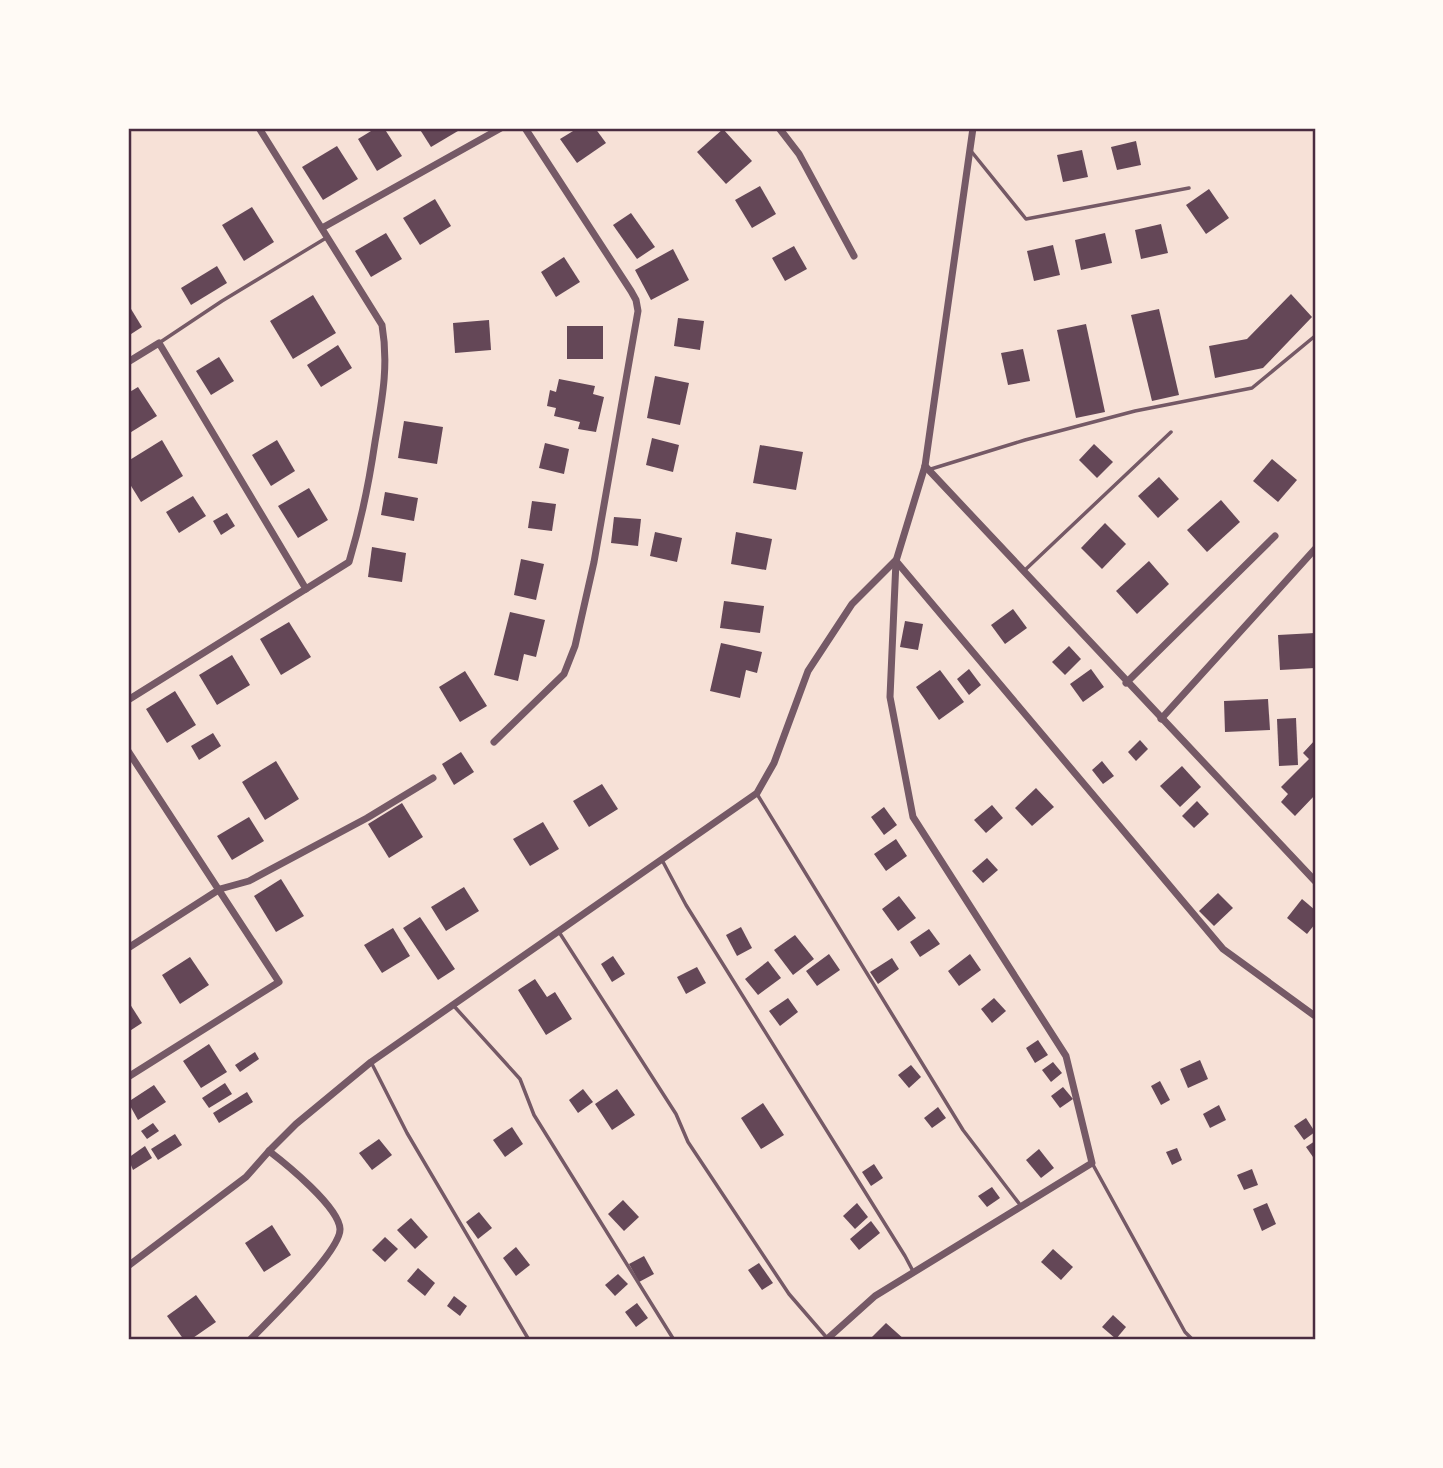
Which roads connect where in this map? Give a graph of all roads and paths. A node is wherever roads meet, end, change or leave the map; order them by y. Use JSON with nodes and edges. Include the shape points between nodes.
{"nodes":[{"id":1,"x":259,"y":128,"type":"edge"},
{"id":2,"x":501,"y":128,"type":"edge"},
{"id":3,"x":525,"y":128,"type":"edge"},
{"id":4,"x":779,"y":128,"type":"edge"},
{"id":5,"x":973,"y":128,"type":"edge"},
{"id":6,"x":970,"y":149,"type":"junction"},
{"id":7,"x":1189,"y":188,"type":"dead end"},
{"id":8,"x":322,"y":228,"type":"junction"},
{"id":9,"x":327,"y":238,"type":"junction"},
{"id":10,"x":853,"y":256,"type":"dead end"},
{"id":11,"x":1315,"y":336,"type":"edge"},
{"id":12,"x":159,"y":343,"type":"junction"},
{"id":13,"x":128,"y":362,"type":"edge"},
{"id":14,"x":1171,"y":432,"type":"dead end"},
{"id":15,"x":927,"y":468,"type":"junction"},
{"id":16,"x":1275,"y":536,"type":"dead end"},
{"id":17,"x":1315,"y":549,"type":"edge"},
{"id":18,"x":896,"y":561,"type":"junction"},
{"id":19,"x":1024,"y":570,"type":"junction"},
{"id":20,"x":306,"y":589,"type":"junction"},
{"id":21,"x":1126,"y":683,"type":"junction"},
{"id":22,"x":128,"y":699,"type":"edge"},
{"id":23,"x":1161,"y":719,"type":"junction"},
{"id":24,"x":494,"y":742,"type":"dead end"},
{"id":25,"x":129,"y":757,"type":"edge"},
{"id":26,"x":433,"y":778,"type":"dead end"},
{"id":27,"x":757,"y":793,"type":"junction"},
{"id":28,"x":662,"y":859,"type":"junction"},
{"id":29,"x":1315,"y":881,"type":"edge"},
{"id":30,"x":220,"y":889,"type":"junction"},
{"id":31,"x":559,"y":932,"type":"junction"},
{"id":32,"x":128,"y":948,"type":"edge"},
{"id":33,"x":453,"y":1005,"type":"junction"},
{"id":34,"x":1315,"y":1016,"type":"edge"},
{"id":35,"x":371,"y":1062,"type":"junction"},
{"id":36,"x":128,"y":1077,"type":"edge"},
{"id":37,"x":269,"y":1151,"type":"junction"},
{"id":38,"x":1092,"y":1163,"type":"junction"},
{"id":39,"x":1022,"y":1207,"type":"junction"},
{"id":40,"x":128,"y":1266,"type":"edge"},
{"id":41,"x":914,"y":1274,"type":"junction"},
{"id":42,"x":826,"y":1339,"type":"edge"},
{"id":43,"x":250,"y":1340,"type":"edge"},
{"id":44,"x":529,"y":1340,"type":"edge"},
{"id":45,"x":674,"y":1340,"type":"edge"},
{"id":46,"x":1193,"y":1340,"type":"edge"}],
"edges":[{"from":1,"to":8,"type":"street"},
{"from":2,"to":8,"type":"street"},
{"from":3,"to":24,"type":"street","via":[[631,291],[638,311],[575,646],[564,674]]},
{"from":4,"to":10,"type":"street","via":[[799,154]]},
{"from":5,"to":6,"type":"street"},
{"from":6,"to":7,"type":"lane","via":[[1026,219]]},
{"from":6,"to":15,"type":"street"},
{"from":8,"to":9,"type":"street"},
{"from":9,"to":12,"type":"lane"},
{"from":9,"to":20,"type":"street","via":[[382,325],[386,377],[363,515],[349,562]]},
{"from":11,"to":15,"type":"lane","via":[[1252,388],[1135,411]]},
{"from":12,"to":13,"type":"street"},
{"from":12,"to":20,"type":"street"},
{"from":14,"to":19,"type":"lane"},
{"from":15,"to":18,"type":"street"},
{"from":15,"to":19,"type":"street"},
{"from":16,"to":21,"type":"street"},
{"from":17,"to":23,"type":"street"},
{"from":18,"to":27,"type":"street","via":[[852,604],[808,671],[774,763]]},
{"from":18,"to":34,"type":"street","via":[[1223,950]]},
{"from":18,"to":38,"type":"street","via":[[890,697],[913,817],[1066,1056]]},
{"from":19,"to":21,"type":"street"},
{"from":20,"to":22,"type":"street"},
{"from":21,"to":23,"type":"street"},
{"from":23,"to":29,"type":"street"},
{"from":25,"to":30,"type":"street"},
{"from":26,"to":30,"type":"street","via":[[249,881]]},
{"from":27,"to":28,"type":"street"},
{"from":27,"to":39,"type":"lane","via":[[963,1130]]},
{"from":28,"to":31,"type":"street"},
{"from":28,"to":41,"type":"lane"},
{"from":30,"to":32,"type":"street"},
{"from":30,"to":36,"type":"street","via":[[279,982]]},
{"from":31,"to":33,"type":"street"},
{"from":31,"to":42,"type":"lane","via":[[676,1114],[688,1142],[789,1294]]},
{"from":33,"to":35,"type":"street"},
{"from":33,"to":45,"type":"lane","via":[[520,1079],[534,1115]]},
{"from":35,"to":37,"type":"street"},
{"from":35,"to":44,"type":"lane","via":[[407,1133]]},
{"from":37,"to":40,"type":"street","via":[[246,1177]]},
{"from":37,"to":43,"type":"street","via":[[316,1193],[341,1227],[338,1241],[307,1281]]},
{"from":38,"to":39,"type":"street"},
{"from":38,"to":46,"type":"lane"},
{"from":39,"to":41,"type":"street"},
{"from":41,"to":42,"type":"street","via":[[874,1296]]}]}
